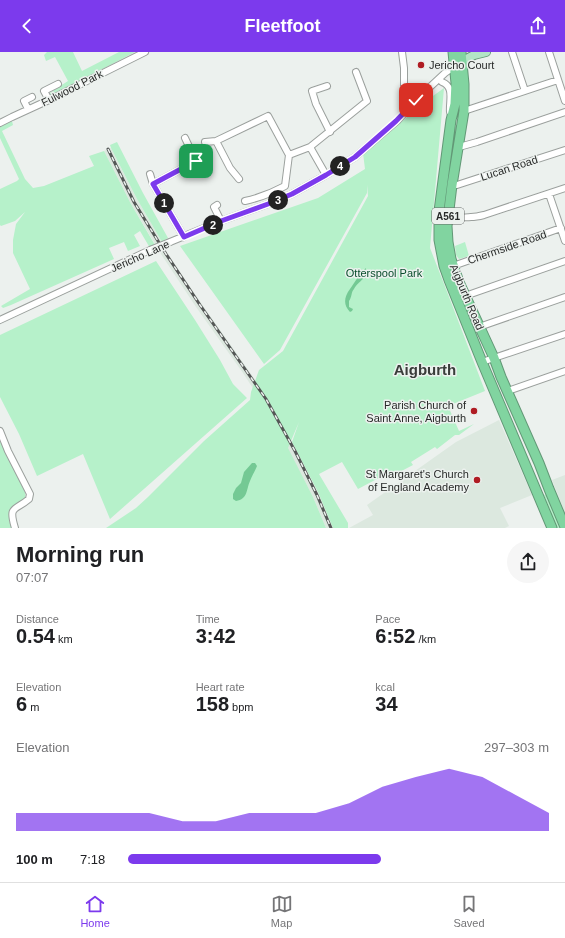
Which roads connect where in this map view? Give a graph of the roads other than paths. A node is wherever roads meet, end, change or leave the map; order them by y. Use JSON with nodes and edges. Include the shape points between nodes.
{"nodes":[{"id":1,"x":145,"y":52,"type":"edge"},
{"id":2,"x":402,"y":52,"type":"edge"},
{"id":3,"x":453,"y":52,"type":"edge"},
{"id":4,"x":483,"y":52,"type":"edge"},
{"id":5,"x":512,"y":52,"type":"edge"},
{"id":6,"x":549,"y":52,"type":"edge"},
{"id":7,"x":459,"y":64,"type":"edge"},
{"id":8,"x":356,"y":72,"type":"dead end"},
{"id":9,"x":558,"y":80,"type":"junction"},
{"id":10,"x":442,"y":82,"type":"junction"},
{"id":11,"x":435,"y":83,"type":"junction"},
{"id":12,"x":58,"y":84,"type":"dead end"},
{"id":13,"x":327,"y":86,"type":"dead end"},
{"id":14,"x":525,"y":91,"type":"junction"},
{"id":15,"x":38,"y":94,"type":"junction"},
{"id":16,"x":50,"y":100,"type":"junction"},
{"id":17,"x":416,"y":100,"type":"junction"},
{"id":18,"x":565,"y":101,"type":"edge"},
{"id":19,"x":28,"y":109,"type":"junction"},
{"id":20,"x":464,"y":111,"type":"junction"},
{"id":21,"x":565,"y":112,"type":"edge"},
{"id":22,"x":451,"y":120,"type":"junction"},
{"id":23,"x":0,"y":123,"type":"edge"},
{"id":24,"x":330,"y":132,"type":"junction"},
{"id":25,"x":185,"y":138,"type":"dead end"},
{"id":26,"x":216,"y":141,"type":"junction"},
{"id":27,"x":205,"y":142,"type":"dead end"},
{"id":28,"x":310,"y":147,"type":"junction"},
{"id":29,"x":459,"y":147,"type":"junction"},
{"id":30,"x":565,"y":150,"type":"edge"},
{"id":31,"x":289,"y":155,"type":"junction"},
{"id":32,"x":150,"y":174,"type":"dead end"},
{"id":33,"x":326,"y":175,"type":"junction"},
{"id":34,"x":239,"y":179,"type":"dead end"},
{"id":35,"x":153,"y":184,"type":"junction"},
{"id":36,"x":452,"y":186,"type":"junction"},
{"id":37,"x":565,"y":188,"type":"edge"},
{"id":38,"x":549,"y":194,"type":"junction"},
{"id":39,"x":245,"y":201,"type":"dead end"},
{"id":40,"x":214,"y":207,"type":"dead end"},
{"id":41,"x":449,"y":207,"type":"junction"},
{"id":42,"x":460,"y":217,"type":"junction"},
{"id":43,"x":221,"y":221,"type":"junction"},
{"id":44,"x":447,"y":226,"type":"junction"},
{"id":45,"x":561,"y":228,"type":"junction"},
{"id":46,"x":184,"y":237,"type":"junction"},
{"id":47,"x":565,"y":241,"type":"edge"},
{"id":48,"x":565,"y":261,"type":"edge"},
{"id":49,"x":454,"y":266,"type":"junction"},
{"id":50,"x":465,"y":296,"type":"junction"},
{"id":51,"x":565,"y":297,"type":"edge"},
{"id":52,"x":0,"y":320,"type":"edge"},
{"id":53,"x":480,"y":327,"type":"junction"},
{"id":54,"x":565,"y":334,"type":"edge"},
{"id":55,"x":494,"y":358,"type":"junction"},
{"id":56,"x":482,"y":362,"type":"junction"},
{"id":57,"x":565,"y":372,"type":"edge"},
{"id":58,"x":508,"y":391,"type":"junction"},
{"id":59,"x":0,"y":431,"type":"edge"},
{"id":60,"x":565,"y":527,"type":"edge"},
{"id":61,"x":16,"y":528,"type":"edge"},
{"id":62,"x":552,"y":528,"type":"edge"}],
"edges":[{"from":1,"to":16,"type":"street","name":"Fulwood Park"},
{"from":2,"to":17,"type":"street","via":[[404,85]]},
{"from":3,"to":7,"type":"highway","name":"Aigburth Road","number":"A561"},
{"from":4,"to":7,"type":"main road"},
{"from":5,"to":14,"type":"street"},
{"from":6,"to":9,"type":"street"},
{"from":7,"to":10,"type":"street"},
{"from":7,"to":11,"type":"street","name":"Jericho Lane"},
{"from":7,"to":20,"type":"highway","name":"Aigburth Road","number":"A561","via":[[464,84]]},
{"from":7,"to":22,"type":"highway","name":"Aigburth Road","number":"A561"},
{"from":8,"to":24,"type":"street","via":[[367,101]]},
{"from":9,"to":14,"type":"street"},
{"from":9,"to":18,"type":"street"},
{"from":10,"to":11,"type":"street"},
{"from":10,"to":22,"type":"street","via":[[451,93]]},
{"from":11,"to":17,"type":"street","name":"Jericho Lane"},
{"from":12,"to":15,"type":"street"},
{"from":13,"to":24,"type":"street","via":[[312,91]]},
{"from":14,"to":20,"type":"street"},
{"from":15,"to":16,"type":"street"},
{"from":15,"to":19,"type":"street","via":[[24,101]]},
{"from":16,"to":19,"type":"street","name":"Fulwood Park"},
{"from":17,"to":33,"type":"street","name":"Jericho Lane","via":[[355,157]]},
{"from":19,"to":23,"type":"street","name":"Fulwood Park"},
{"from":20,"to":29,"type":"highway","name":"Aigburth Road","number":"A561"},
{"from":21,"to":29,"type":"street"},
{"from":22,"to":56,"type":"highway","name":"Aigburth Road","number":"A561","via":[[439,211],[439,240],[444,266]]},
{"from":24,"to":28,"type":"street"},
{"from":25,"to":35,"type":"street","via":[[196,161]]},
{"from":26,"to":27,"type":"street"},
{"from":26,"to":31,"type":"street","via":[[268,116]]},
{"from":26,"to":34,"type":"street","via":[[230,168]]},
{"from":28,"to":31,"type":"street"},
{"from":28,"to":33,"type":"street"},
{"from":29,"to":36,"type":"highway","name":"Aigburth Road","number":"A561"},
{"from":30,"to":36,"type":"street","name":"Lucan Road"},
{"from":31,"to":39,"type":"street","via":[[285,186]]},
{"from":32,"to":35,"type":"street"},
{"from":33,"to":43,"type":"street","name":"Jericho Lane","via":[[292,194]]},
{"from":35,"to":46,"type":"street"},
{"from":36,"to":41,"type":"highway","name":"Aigburth Road","number":"A561"},
{"from":37,"to":38,"type":"street"},
{"from":38,"to":42,"type":"street","via":[[484,215]]},
{"from":38,"to":45,"type":"street"},
{"from":40,"to":43,"type":"street"},
{"from":41,"to":42,"type":"street"},
{"from":41,"to":44,"type":"highway","name":"Aigburth Road","number":"A561"},
{"from":42,"to":44,"type":"street","via":[[450,220]]},
{"from":43,"to":46,"type":"street","name":"Jericho Lane"},
{"from":44,"to":49,"type":"highway","name":"Aigburth Road","number":"A561"},
{"from":45,"to":47,"type":"street"},
{"from":45,"to":49,"type":"street","name":"Chermside Road"},
{"from":46,"to":52,"type":"street","name":"Jericho Lane","bridge":true,"via":[[150,250]]},
{"from":48,"to":50,"type":"street"},
{"from":49,"to":50,"type":"highway","name":"Aigburth Road","number":"A561"},
{"from":50,"to":53,"type":"highway","name":"Aigburth Road","number":"A561"},
{"from":51,"to":53,"type":"street"},
{"from":53,"to":55,"type":"highway","name":"Aigburth Road","number":"A561"},
{"from":54,"to":55,"type":"street"},
{"from":55,"to":56,"type":"street"},
{"from":55,"to":58,"type":"highway","name":"Aigburth Road","number":"A561"},
{"from":56,"to":62,"type":"highway","name":"Aigburth Road","number":"A561"},
{"from":57,"to":58,"type":"street"},
{"from":58,"to":60,"type":"highway","name":"Aigburth Road","number":"A561"},
{"from":59,"to":61,"type":"street","via":[[30,494],[29,499],[13,512]]}]}
